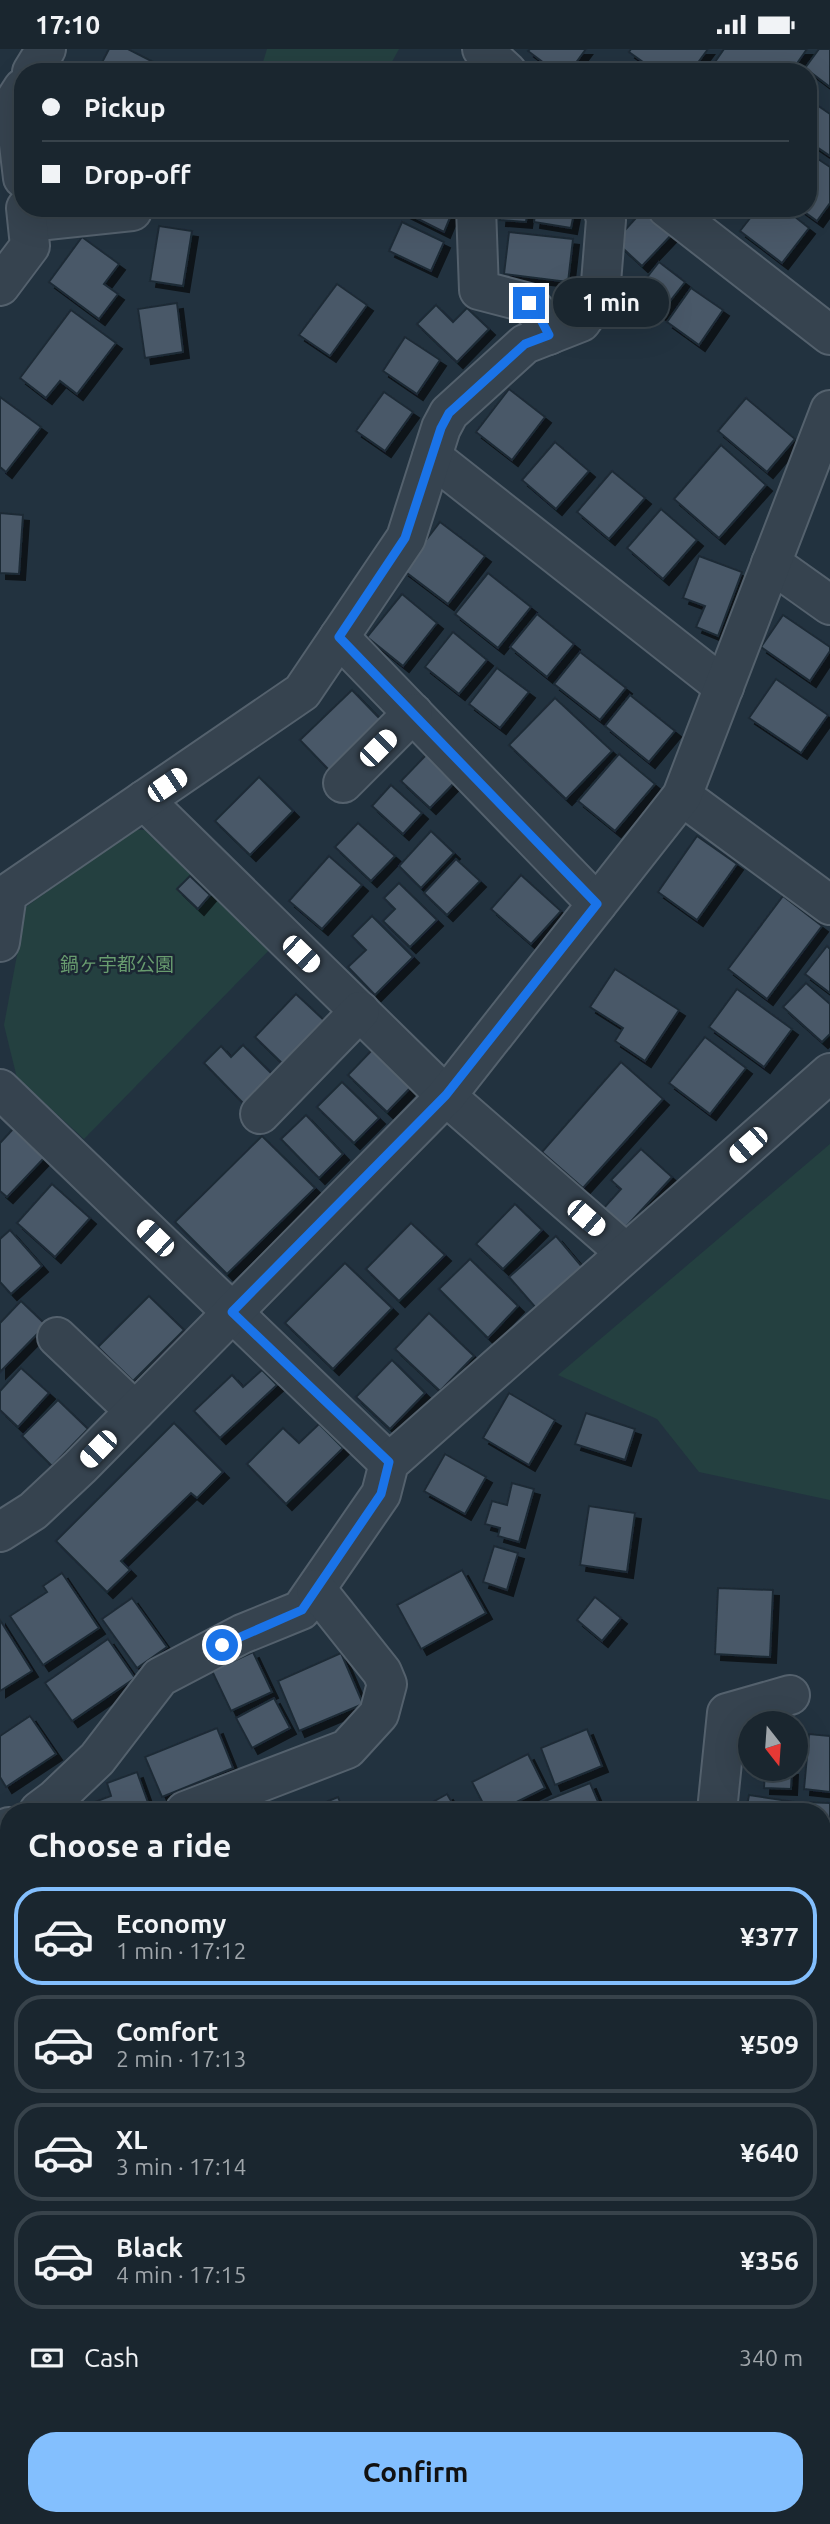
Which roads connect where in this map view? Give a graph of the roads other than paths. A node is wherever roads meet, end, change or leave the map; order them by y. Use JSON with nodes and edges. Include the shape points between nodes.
{"nodes":[{"id":1,"x":482,"y":49,"type":"edge"},
{"id":2,"x":497,"y":63,"type":"edge"},
{"id":3,"x":27,"y":217,"type":"edge"},
{"id":4,"x":476,"y":217,"type":"edge"},
{"id":5,"x":605,"y":217,"type":"edge"},
{"id":6,"x":706,"y":220,"type":"edge"},
{"id":7,"x":0,"y":286,"type":"edge"},
{"id":8,"x":549,"y":335,"type":"junction"},
{"id":9,"x":830,"y":335,"type":"edge"},
{"id":10,"x":830,"y":410,"type":"edge"},
{"id":11,"x":432,"y":457,"type":"junction"},
{"id":12,"x":772,"y":563,"type":"junction"},
{"id":13,"x":830,"y":605,"type":"edge"},
{"id":14,"x":339,"y":637,"type":"junction"},
{"id":15,"x":724,"y":687,"type":"junction"},
{"id":16,"x":413,"y":713,"type":"junction"},
{"id":17,"x":343,"y":783,"type":"dead end"},
{"id":18,"x":682,"y":796,"type":"junction"},
{"id":19,"x":144,"y":800,"type":"junction"},
{"id":20,"x":597,"y":904,"type":"junction"},
{"id":21,"x":830,"y":905,"type":"edge"},
{"id":22,"x":0,"y":942,"type":"edge"},
{"id":23,"x":360,"y":1011,"type":"junction"},
{"id":24,"x":830,"y":1073,"type":"edge"},
{"id":25,"x":0,"y":1089,"type":"edge"},
{"id":26,"x":446,"y":1095,"type":"junction"},
{"id":27,"x":260,"y":1114,"type":"dead end"},
{"id":28,"x":626,"y":1253,"type":"junction"},
{"id":29,"x":232,"y":1312,"type":"junction"},
{"id":30,"x":57,"y":1337,"type":"dead end"},
{"id":31,"x":135,"y":1411,"type":"junction"},
{"id":32,"x":389,"y":1462,"type":"junction"},
{"id":33,"x":0,"y":1532,"type":"edge"},
{"id":34,"x":316,"y":1589,"type":"junction"},
{"id":35,"x":790,"y":1695,"type":"dead end"},
{"id":36,"x":50,"y":1803,"type":"edge"},
{"id":37,"x":206,"y":1803,"type":"edge"},
{"id":38,"x":718,"y":1803,"type":"edge"}],
"edges":[{"from":1,"to":2,"type":"street"},
{"from":3,"to":7,"type":"street","via":[[30,246]]},
{"from":4,"to":8,"type":"street","via":[[479,290],[529,303]]},
{"from":5,"to":8,"type":"street","via":[[600,295],[581,321]]},
{"from":6,"to":9,"type":"street"},
{"from":8,"to":11,"type":"street","via":[[525,344],[449,413]]},
{"from":10,"to":12,"type":"street"},
{"from":11,"to":14,"type":"street","via":[[405,538]]},
{"from":11,"to":15,"type":"street"},
{"from":12,"to":13,"type":"street"},
{"from":12,"to":15,"type":"street"},
{"from":14,"to":16,"type":"street"},
{"from":14,"to":19,"type":"street","via":[[302,692]]},
{"from":15,"to":18,"type":"street"},
{"from":16,"to":17,"type":"street"},
{"from":16,"to":20,"type":"street"},
{"from":18,"to":20,"type":"street"},
{"from":18,"to":21,"type":"street"},
{"from":19,"to":22,"type":"street","via":[[7,894]]},
{"from":19,"to":23,"type":"street"},
{"from":20,"to":26,"type":"street"},
{"from":23,"to":26,"type":"street"},
{"from":23,"to":27,"type":"street"},
{"from":24,"to":28,"type":"street"},
{"from":25,"to":29,"type":"street"},
{"from":26,"to":28,"type":"street"},
{"from":26,"to":29,"type":"street"},
{"from":28,"to":32,"type":"street"},
{"from":29,"to":31,"type":"street"},
{"from":29,"to":32,"type":"street"},
{"from":30,"to":31,"type":"street"},
{"from":31,"to":33,"type":"street","via":[[33,1511]]},
{"from":32,"to":34,"type":"street","via":[[381,1494]]},
{"from":34,"to":36,"type":"street","via":[[302,1610],[242,1634],[160,1677],[97,1759]]},
{"from":34,"to":37,"type":"street","via":[[382,1672],[387,1683],[379,1714],[347,1749]]},
{"from":35,"to":38,"type":"street","via":[[727,1713]]}]}
